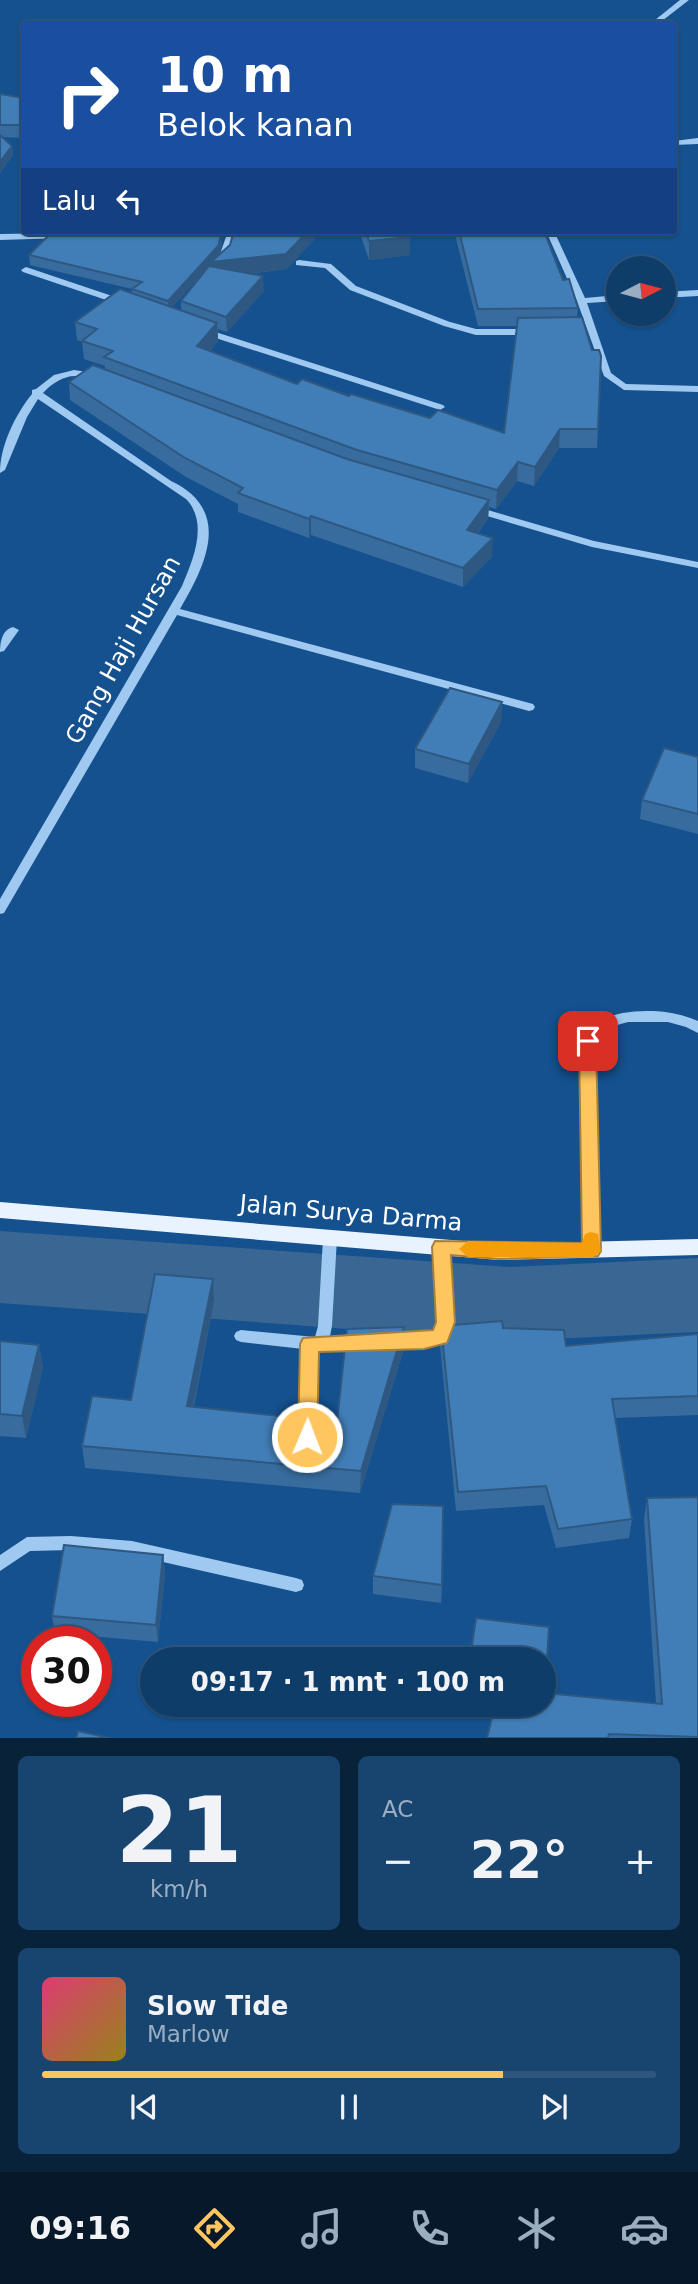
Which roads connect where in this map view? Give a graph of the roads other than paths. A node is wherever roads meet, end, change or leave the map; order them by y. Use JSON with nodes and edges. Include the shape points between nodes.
{"nodes":[{"id":1,"x":685,"y":0,"type":"edge"},
{"id":2,"x":658,"y":21,"type":"edge"},
{"id":3,"x":698,"y":142,"type":"edge"},
{"id":4,"x":677,"y":143,"type":"edge"},
{"id":5,"x":231,"y":235,"type":"edge"},
{"id":6,"x":552,"y":235,"type":"edge"},
{"id":7,"x":71,"y":236,"type":"edge"},
{"id":8,"x":0,"y":237,"type":"edge"},
{"id":9,"x":218,"y":238,"type":"edge"},
{"id":10,"x":299,"y":263,"type":"dead end"},
{"id":11,"x":216,"y":266,"type":"edge"},
{"id":12,"x":26,"y":270,"type":"dead end"},
{"id":13,"x":698,"y":293,"type":"edge"},
{"id":14,"x":676,"y":294,"type":"edge"},
{"id":15,"x":606,"y":299,"type":"edge"},
{"id":16,"x":582,"y":301,"type":"junction"},
{"id":17,"x":131,"y":305,"type":"edge"},
{"id":18,"x":188,"y":325,"type":"edge"},
{"id":19,"x":590,"y":330,"type":"junction"},
{"id":20,"x":538,"y":331,"type":"edge"},
{"id":21,"x":577,"y":331,"type":"edge"},
{"id":22,"x":107,"y":380,"type":"edge"},
{"id":23,"x":698,"y":389,"type":"edge"},
{"id":24,"x":35,"y":391,"type":"junction"},
{"id":25,"x":440,"y":407,"type":"edge"},
{"id":26,"x":0,"y":470,"type":"edge"},
{"id":27,"x":458,"y":505,"type":"edge"},
{"id":28,"x":698,"y":565,"type":"edge"},
{"id":29,"x":173,"y":610,"type":"junction"},
{"id":30,"x":13,"y":630,"type":"dead end"},
{"id":31,"x":0,"y":648,"type":"edge"},
{"id":32,"x":528,"y":708,"type":"dead end"},
{"id":33,"x":0,"y":910,"type":"edge"},
{"id":34,"x":698,"y":1028,"type":"edge"},
{"id":35,"x":0,"y":1210,"type":"edge"},
{"id":36,"x":330,"y":1238,"type":"junction"},
{"id":37,"x":441,"y":1247,"type":"junction"},
{"id":38,"x":698,"y":1247,"type":"edge"},
{"id":39,"x":592,"y":1251,"type":"junction"},
{"id":40,"x":329,"y":1268,"type":"joint"},
{"id":41,"x":325,"y":1326,"type":"joint"},
{"id":42,"x":242,"y":1336,"type":"dead end"},
{"id":43,"x":315,"y":1343,"type":"junction"},
{"id":44,"x":307,"y":1437,"type":"edge"},
{"id":45,"x":0,"y":1564,"type":"edge"},
{"id":46,"x":296,"y":1584,"type":"dead end"}],
"edges":[{"from":1,"to":2,"type":"street"},
{"from":3,"to":4,"type":"street"},
{"from":5,"to":9,"type":"street"},
{"from":5,"to":11,"type":"street","via":[[225,258]]},
{"from":6,"to":16,"type":"street"},
{"from":7,"to":8,"type":"street"},
{"from":10,"to":20,"type":"street","via":[[328,266],[353,288],[468,330]]},
{"from":12,"to":17,"type":"street"},
{"from":13,"to":14,"type":"street"},
{"from":15,"to":16,"type":"street"},
{"from":16,"to":19,"type":"street"},
{"from":18,"to":25,"type":"street"},
{"from":19,"to":21,"type":"street"},
{"from":19,"to":23,"type":"street","via":[[614,382],[624,387]]},
{"from":22,"to":24,"type":"street","via":[[69,372]]},
{"from":24,"to":26,"type":"street"},
{"from":24,"to":29,"type":"street","name":"Gang Haji Hursan","via":[[198,503],[203,535],[200,553]]},
{"from":27,"to":28,"type":"street","via":[[592,544]]},
{"from":29,"to":32,"type":"street"},
{"from":29,"to":33,"type":"street","name":"Gang Haji Hursan"},
{"from":30,"to":31,"type":"street"},
{"from":34,"to":39,"type":"street","via":[[653,1015],[607,1022],[588,1041]]},
{"from":35,"to":36,"type":"main road","name":"Jalan Surya Darma"},
{"from":36,"to":37,"type":"main road","name":"Jalan Surya Darma"},
{"from":36,"to":40,"type":"street"},
{"from":37,"to":39,"type":"main road","name":"Jalan Surya Darma"},
{"from":37,"to":43,"type":"street","via":[[445,1322],[440,1337]]},
{"from":38,"to":39,"type":"main road","name":"Jalan Surya Darma"},
{"from":40,"to":41,"type":"street"},
{"from":41,"to":43,"type":"street"},
{"from":42,"to":43,"type":"street"},
{"from":43,"to":44,"type":"street"},
{"from":45,"to":46,"type":"street","via":[[27,1544],[71,1543],[132,1548]]}]}
